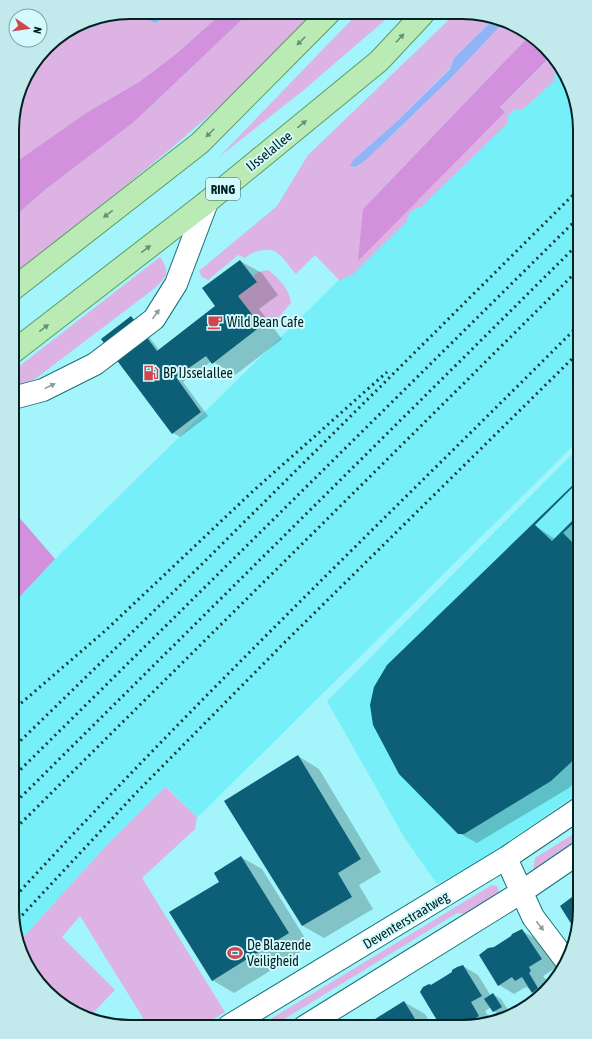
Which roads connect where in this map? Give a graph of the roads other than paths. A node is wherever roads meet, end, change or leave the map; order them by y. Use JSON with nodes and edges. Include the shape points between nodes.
{"nodes":[{"id":1,"x":323,"y":19,"type":"edge"},
{"id":2,"x":418,"y":19,"type":"edge"},
{"id":3,"x":207,"y":202,"type":"junction"},
{"id":4,"x":19,"y":284,"type":"edge"},
{"id":5,"x":19,"y":347,"type":"edge"},
{"id":6,"x":19,"y":396,"type":"edge"},
{"id":7,"x":573,"y":813,"type":"edge"},
{"id":8,"x":573,"y":857,"type":"edge"},
{"id":9,"x":506,"y":858,"type":"junction"},
{"id":10,"x":520,"y":893,"type":"junction"},
{"id":11,"x":563,"y":956,"type":"edge"},
{"id":12,"x":239,"y":1020,"type":"edge"},
{"id":13,"x":314,"y":1020,"type":"edge"}],
"edges":[{"from":1,"to":4,"type":"main road","one_way":true,"via":[[200,143]]},
{"from":3,"to":2,"type":"main road","name":"IJsselallee","number":"RING","one_way":true,"via":[[379,61]]},
{"from":5,"to":3,"type":"main road","name":"IJsselallee","number":"RING","one_way":true},
{"from":6,"to":3,"type":"street","one_way":true,"via":[[43,390],[95,364],[154,319],[176,284]]},
{"from":7,"to":9,"type":"street","name":"Deventerstraatweg"},
{"from":8,"to":10,"type":"street"},
{"from":9,"to":10,"type":"street"},
{"from":9,"to":12,"type":"street","name":"Deventerstraatweg"},
{"from":10,"to":11,"type":"street","one_way":true,"via":[[533,917]]},
{"from":10,"to":13,"type":"street"}]}
